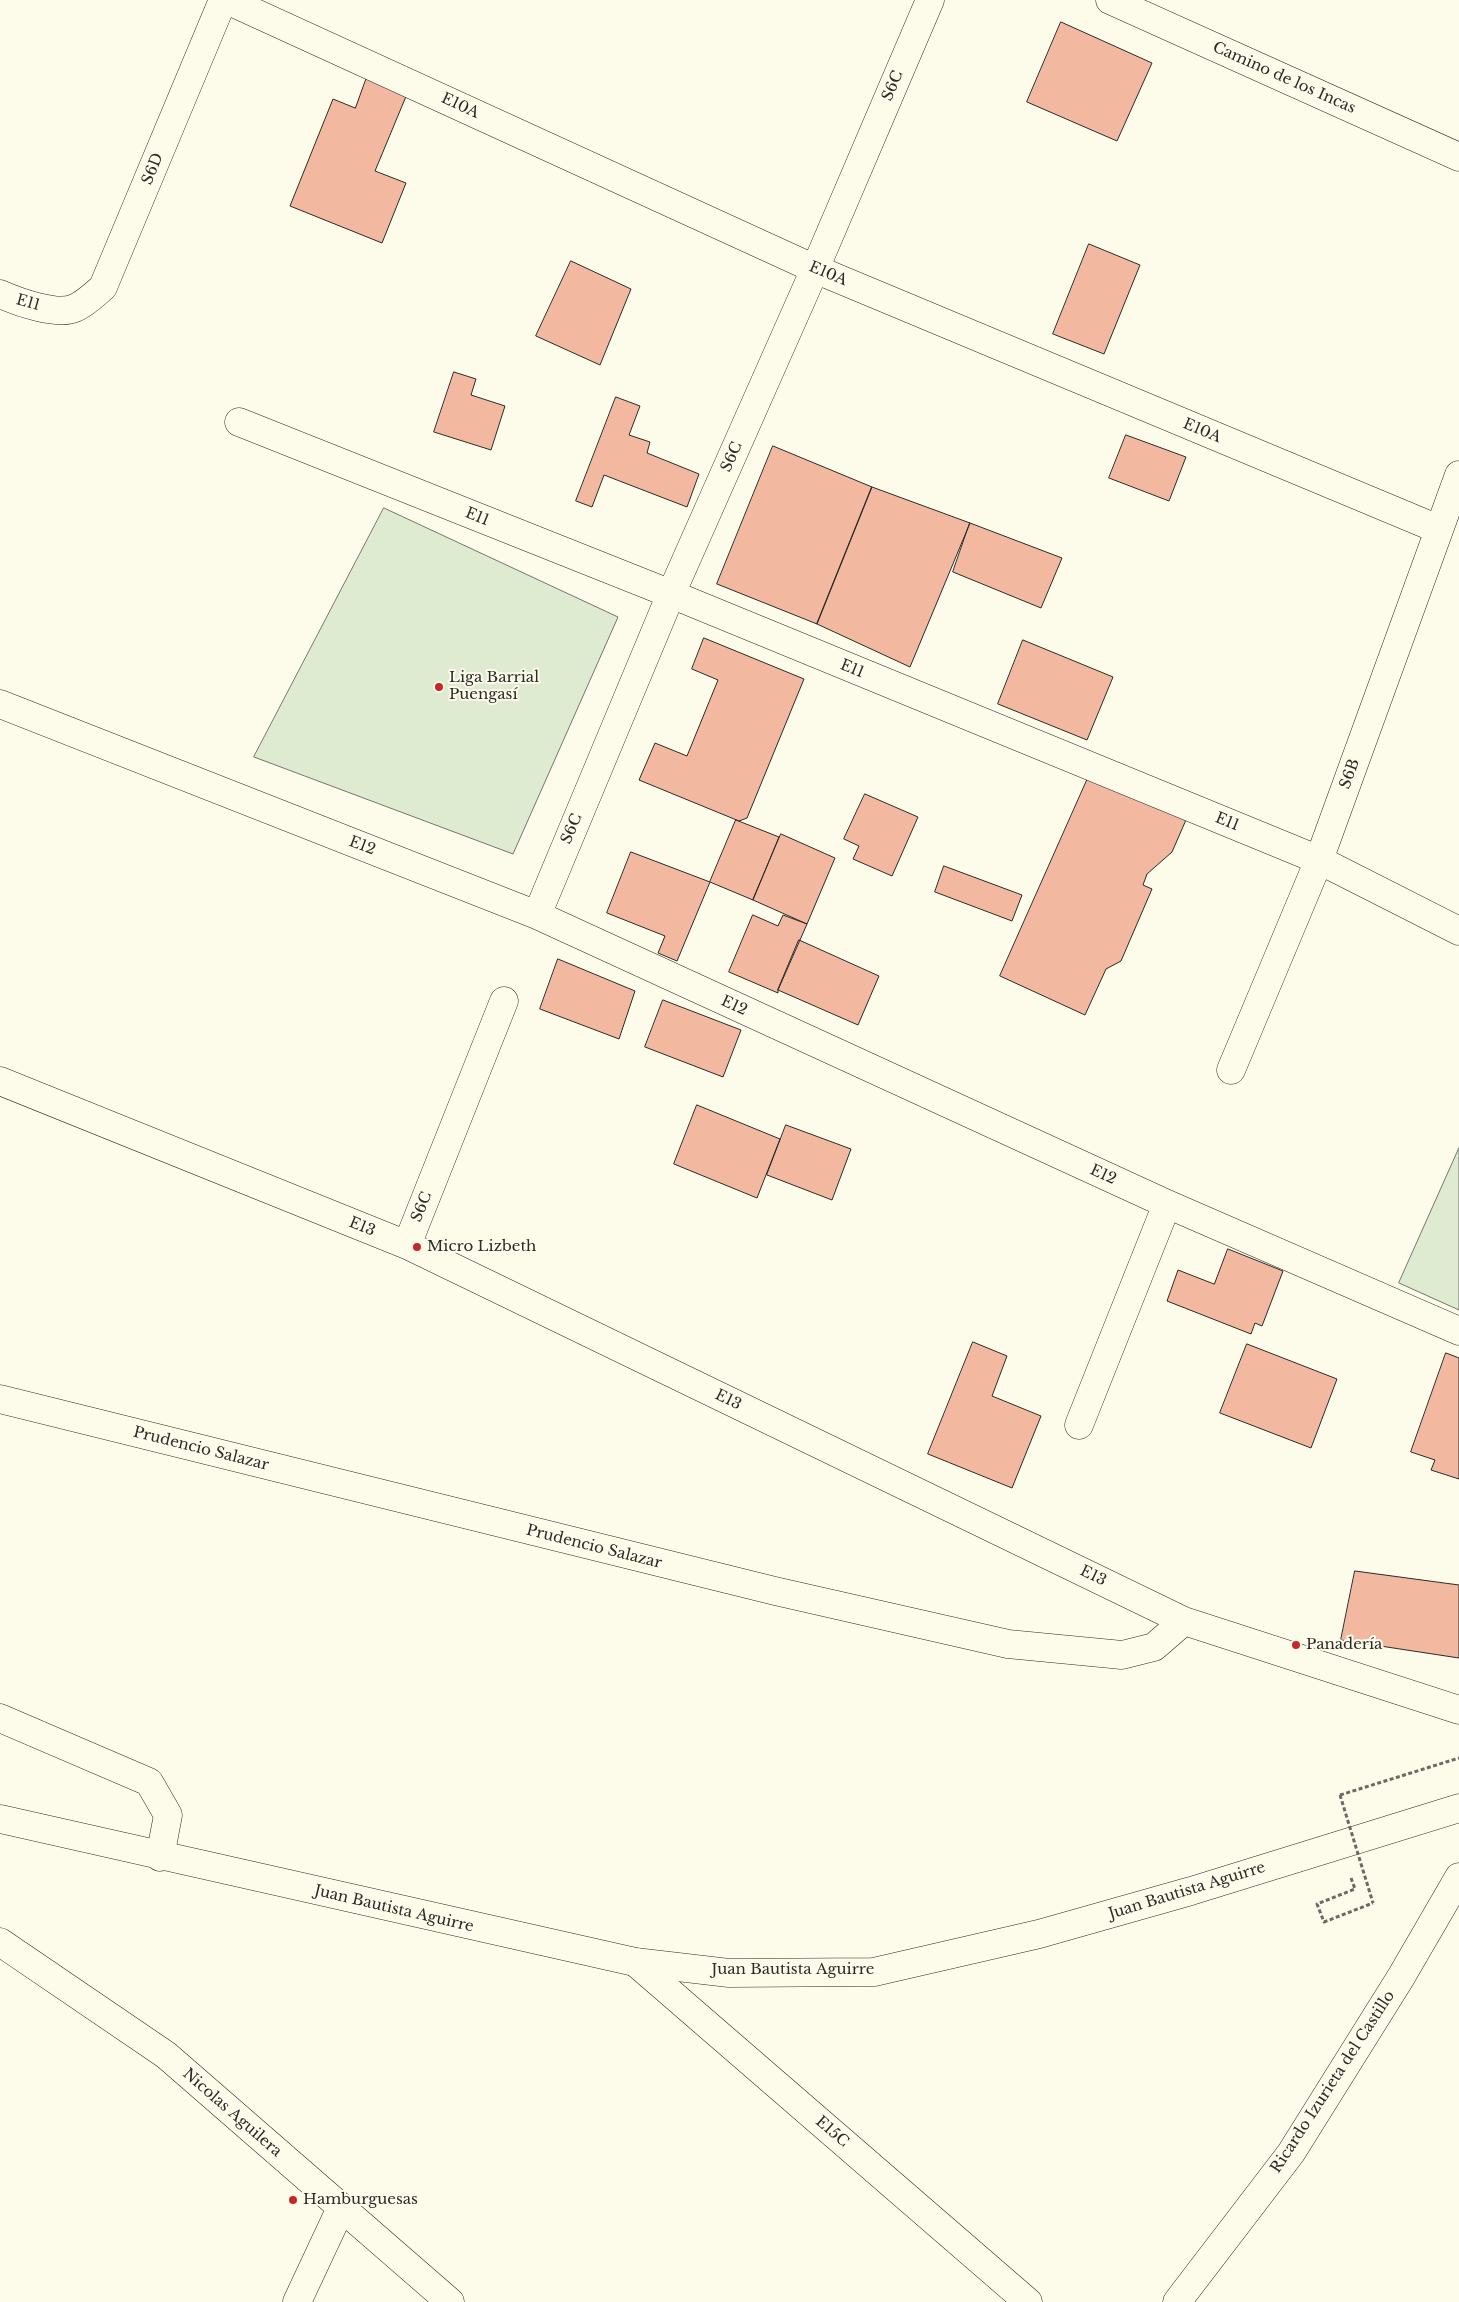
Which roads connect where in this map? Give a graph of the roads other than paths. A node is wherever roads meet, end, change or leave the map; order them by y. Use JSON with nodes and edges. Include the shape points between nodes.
{"nodes":[{"id":1,"x":223,"y":0,"type":"edge"},
{"id":2,"x":227,"y":0,"type":"edge"},
{"id":3,"x":930,"y":0,"type":"edge"},
{"id":4,"x":1110,"y":0,"type":"edge"},
{"id":5,"x":1459,"y":157,"type":"edge"},
{"id":6,"x":815,"y":269,"type":"junction"},
{"id":7,"x":0,"y":294,"type":"edge"},
{"id":8,"x":56,"y":310,"type":"joint"},
{"id":9,"x":239,"y":422,"type":"dead end"},
{"id":10,"x":1459,"y":475,"type":"edge"},
{"id":11,"x":1438,"y":529,"type":"junction"},
{"id":12,"x":671,"y":594,"type":"junction"},
{"id":13,"x":0,"y":704,"type":"edge"},
{"id":14,"x":1319,"y":860,"type":"junction"},
{"id":15,"x":537,"y":915,"type":"junction"},
{"id":16,"x":1459,"y":931,"type":"edge"},
{"id":17,"x":504,"y":1001,"type":"dead end"},
{"id":18,"x":1231,"y":1070,"type":"dead end"},
{"id":19,"x":0,"y":1081,"type":"edge"},
{"id":20,"x":1167,"y":1204,"type":"junction"},
{"id":21,"x":407,"y":1245,"type":"junction"},
{"id":22,"x":1459,"y":1331,"type":"edge"},
{"id":23,"x":0,"y":1399,"type":"edge"},
{"id":24,"x":1079,"y":1425,"type":"dead end"},
{"id":25,"x":1184,"y":1621,"type":"junction"},
{"id":26,"x":1459,"y":1710,"type":"edge"},
{"id":27,"x":0,"y":1718,"type":"edge"},
{"id":28,"x":1459,"y":1808,"type":"edge"},
{"id":29,"x":0,"y":1819,"type":"edge"},
{"id":30,"x":160,"y":1857,"type":"junction"},
{"id":31,"x":1459,"y":1877,"type":"edge"},
{"id":32,"x":0,"y":1942,"type":"edge"},
{"id":33,"x":635,"y":1962,"type":"junction"},
{"id":34,"x":340,"y":2208,"type":"junction"},
{"id":35,"x":297,"y":2302,"type":"edge"},
{"id":36,"x":450,"y":2302,"type":"edge"},
{"id":37,"x":1028,"y":2302,"type":"edge"},
{"id":38,"x":1176,"y":2302,"type":"edge"}],
"edges":[{"from":1,"to":8,"type":"street","name":"S6D","via":[[103,287],[73,309]]},
{"from":2,"to":6,"type":"street","name":"E10A"},
{"from":3,"to":6,"type":"street","name":"S6C"},
{"from":4,"to":5,"type":"street","name":"Camino de los Incas"},
{"from":6,"to":11,"type":"street","name":"E10A"},
{"from":6,"to":12,"type":"street","name":"S6C"},
{"from":7,"to":8,"type":"street","name":"E11"},
{"from":9,"to":12,"type":"street","name":"E11"},
{"from":10,"to":11,"type":"street","name":"S6B"},
{"from":11,"to":14,"type":"street","name":"S6B"},
{"from":12,"to":14,"type":"street","name":"E11"},
{"from":12,"to":15,"type":"street","name":"S6C"},
{"from":13,"to":15,"type":"street","name":"E12"},
{"from":14,"to":16,"type":"street","name":"E11"},
{"from":14,"to":18,"type":"street","name":"S6B"},
{"from":15,"to":20,"type":"street","name":"E12"},
{"from":17,"to":21,"type":"street","name":"S6C"},
{"from":19,"to":21,"type":"street","name":"E13"},
{"from":20,"to":22,"type":"street","name":"E12"},
{"from":20,"to":24,"type":"street"},
{"from":21,"to":25,"type":"street","name":"E13"},
{"from":23,"to":25,"type":"street","name":"Prudencio Salazar","via":[[775,1592],[1008,1644],[1122,1655],[1154,1647]]},
{"from":25,"to":26,"type":"street","name":"E13"},
{"from":27,"to":30,"type":"street","via":[[149,1782],[168,1815]]},
{"from":28,"to":33,"type":"street","name":"Juan Bautista Aguirre","via":[[1039,1934],[874,1972],[729,1973]]},
{"from":29,"to":30,"type":"street","name":"Juan Bautista Aguirre"},
{"from":30,"to":33,"type":"street","name":"Juan Bautista Aguirre"},
{"from":31,"to":38,"type":"street","name":"Ricardo Izurieta del Castillo","via":[[1291,2153]]},
{"from":32,"to":34,"type":"street","name":"Nicolas Aguilera","via":[[166,2055]]},
{"from":33,"to":37,"type":"street","name":"E15C"},
{"from":34,"to":35,"type":"street"},
{"from":34,"to":36,"type":"street","name":"Nicolas Aguilera"}]}
